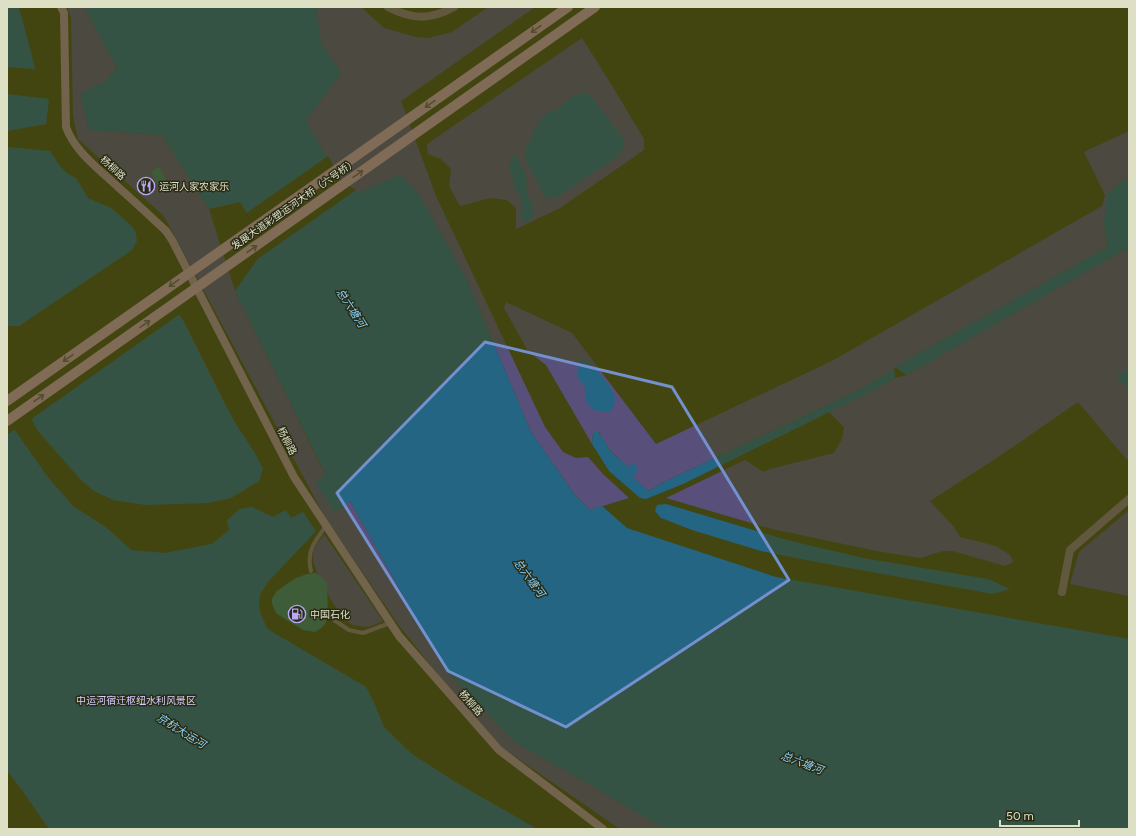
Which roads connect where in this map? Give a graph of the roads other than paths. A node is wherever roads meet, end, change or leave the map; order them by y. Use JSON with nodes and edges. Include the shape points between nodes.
{"nodes":[{"id":1,"x":61,"y":7,"type":"edge"},
{"id":2,"x":388,"y":7,"type":"edge"},
{"id":3,"x":454,"y":7,"type":"edge"},
{"id":4,"x":568,"y":7,"type":"edge"},
{"id":5,"x":595,"y":7,"type":"edge"},
{"id":6,"x":7,"y":401,"type":"edge"},
{"id":7,"x":7,"y":421,"type":"edge"},
{"id":8,"x":1129,"y":499,"type":"edge"},
{"id":9,"x":326,"y":526,"type":"junction"},
{"id":10,"x":311,"y":571,"type":"dead end"},
{"id":11,"x":1062,"y":592,"type":"dead end"},
{"id":12,"x":329,"y":613,"type":"dead end"},
{"id":13,"x":390,"y":623,"type":"junction"},
{"id":14,"x":603,"y":829,"type":"edge"}],
"edges":[{"from":1,"to":9,"type":"street","name":"杨柳路","via":[[64,13],[66,127],[73,143],[166,231],[172,240],[294,477]]},
{"from":2,"to":3,"type":"street","via":[[408,15],[424,17]]},
{"from":4,"to":6,"type":"main road","name":"发展大道彩塑运河大桥（六号桥）","one_way":true},
{"from":7,"to":5,"type":"main road","name":"发展大道彩塑运河大桥（六号桥）","one_way":true},
{"from":8,"to":11,"type":"street","via":[[1070,550]]},
{"from":9,"to":10,"type":"lane","via":[[311,548]]},
{"from":9,"to":13,"type":"street","name":"杨柳路"},
{"from":12,"to":13,"type":"lane","via":[[334,620],[349,630],[363,633]]},
{"from":13,"to":14,"type":"street","name":"杨柳路","via":[[499,750]]}]}
